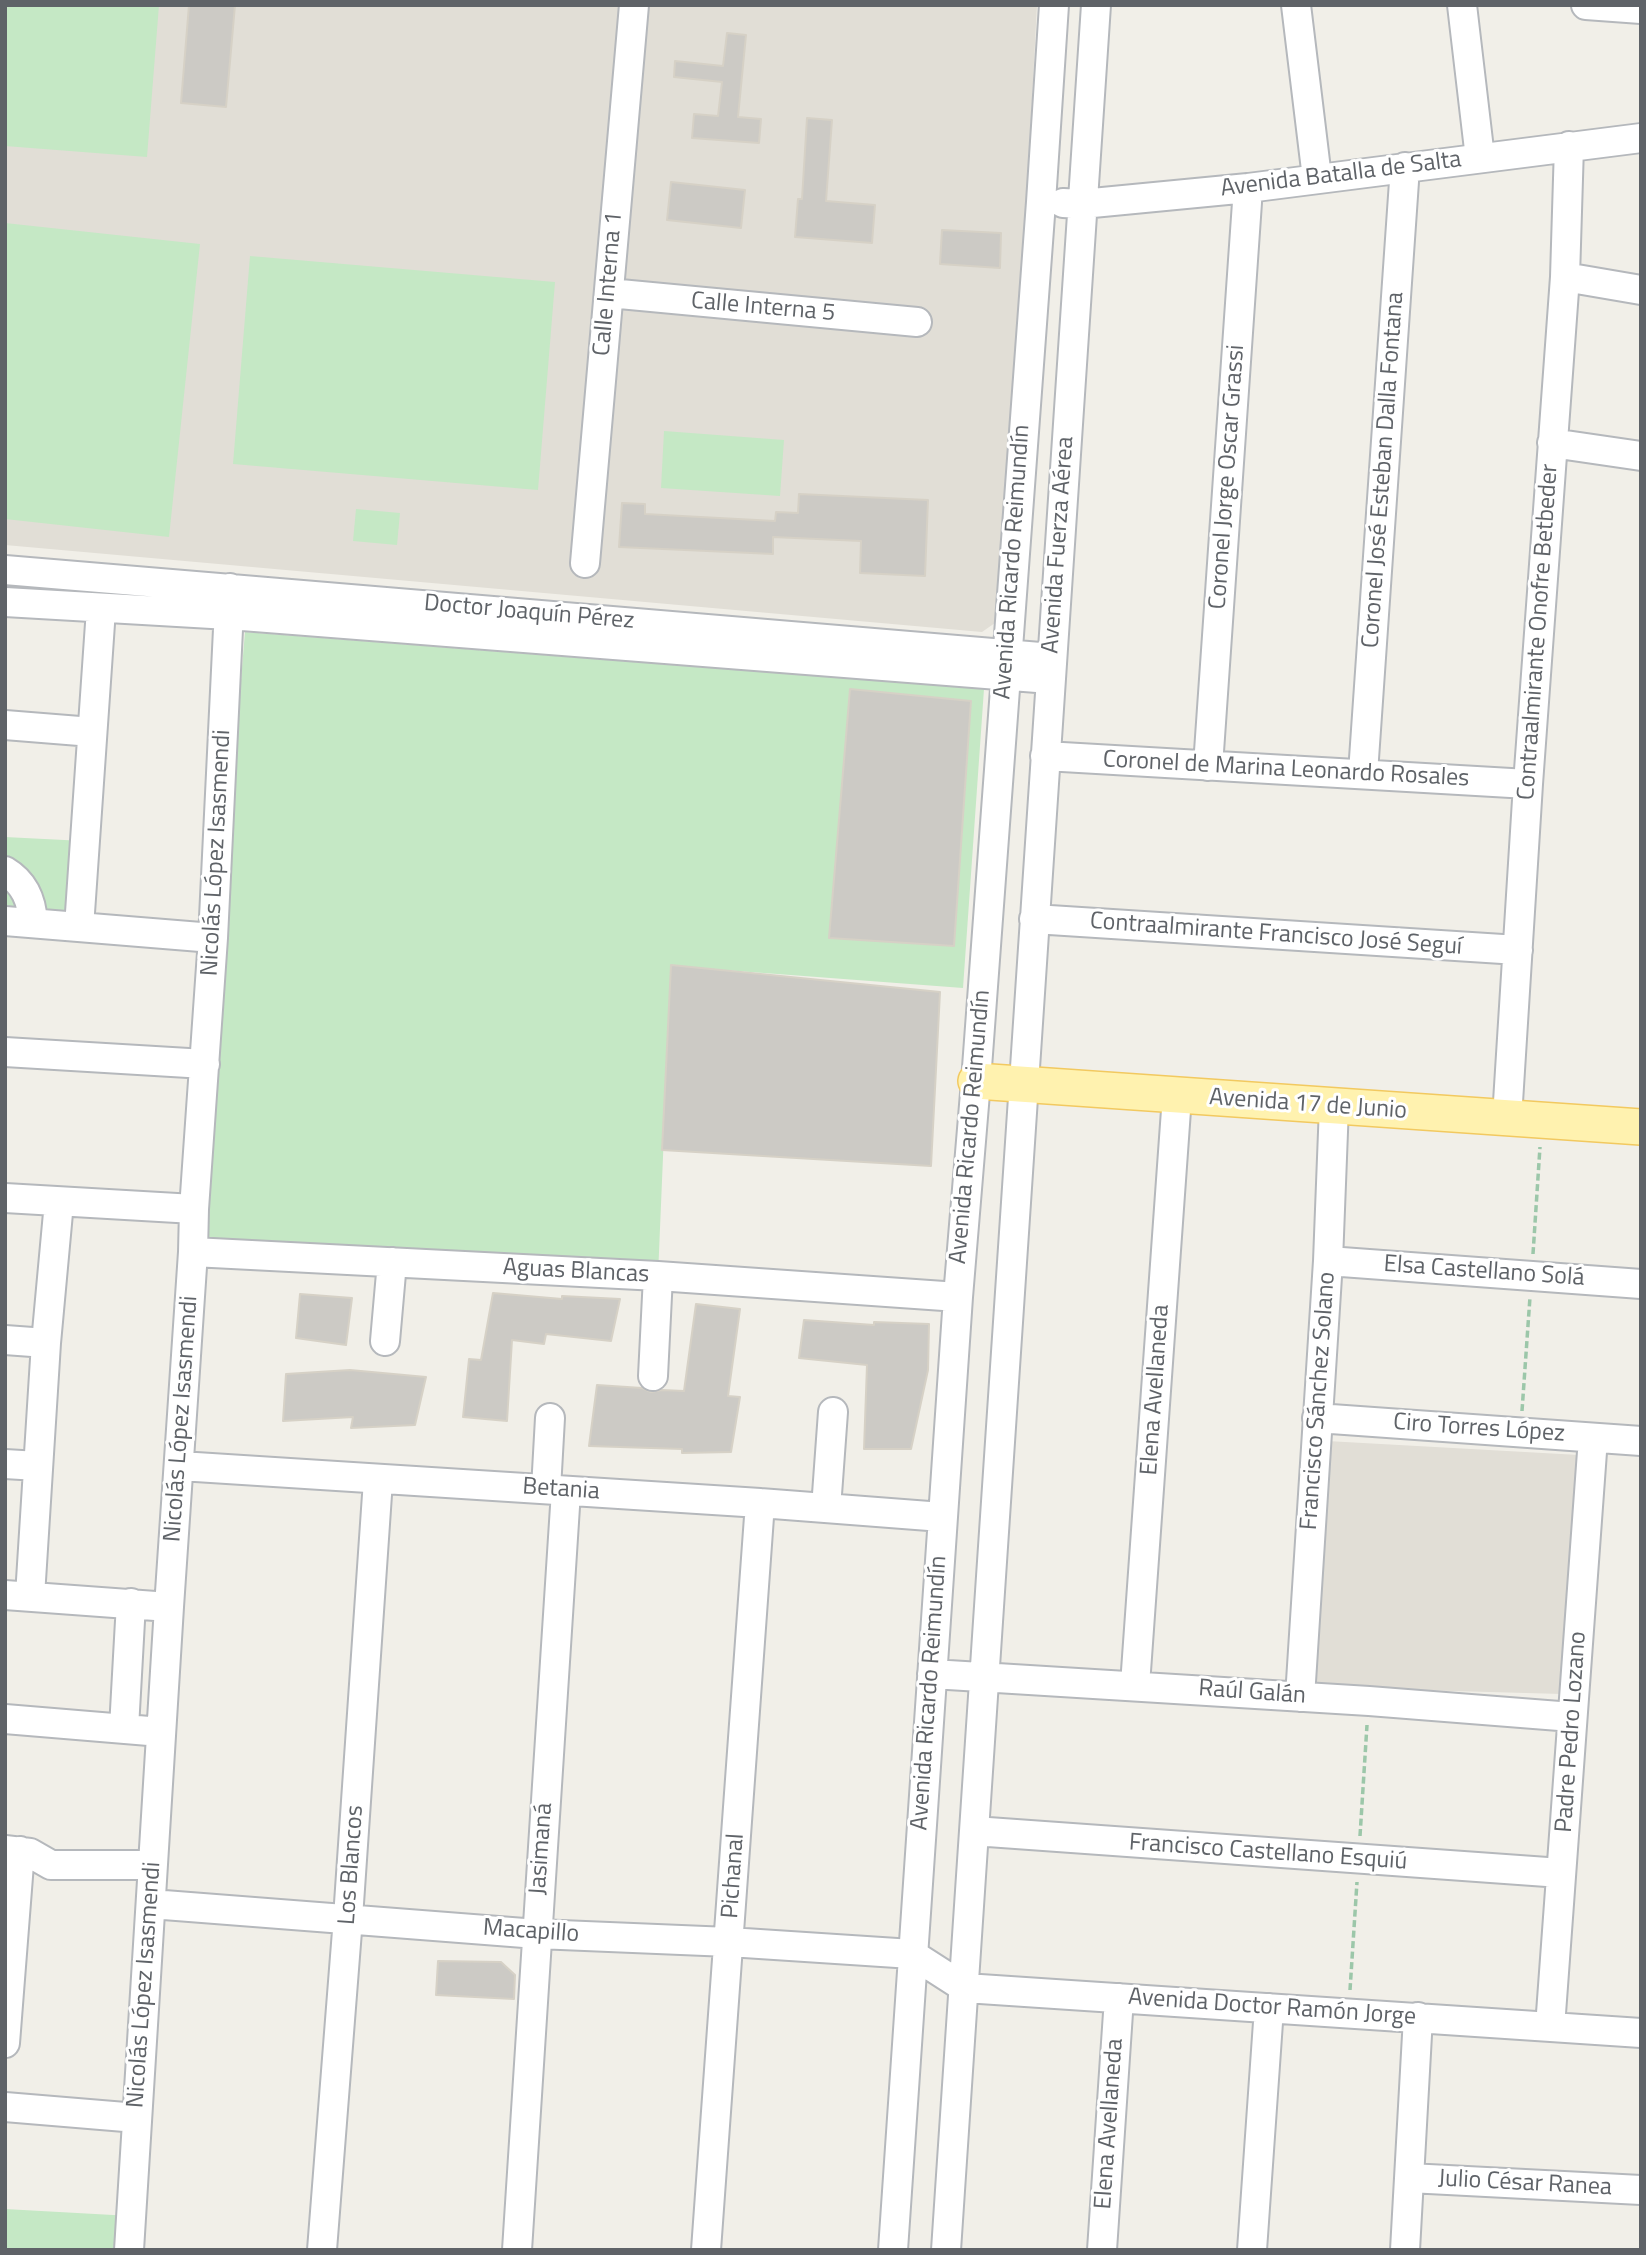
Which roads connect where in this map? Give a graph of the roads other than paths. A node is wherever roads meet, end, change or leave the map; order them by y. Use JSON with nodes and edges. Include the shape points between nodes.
{"nodes":[{"id":1,"x":634,"y":5,"type":"edge"},
{"id":2,"x":1054,"y":5,"type":"edge"},
{"id":3,"x":1096,"y":5,"type":"edge"},
{"id":4,"x":1296,"y":5,"type":"edge"},
{"id":5,"x":1462,"y":5,"type":"edge"},
{"id":6,"x":1586,"y":5,"type":"edge"},
{"id":7,"x":1641,"y":9,"type":"edge"},
{"id":8,"x":1641,"y":138,"type":"edge"},
{"id":9,"x":1569,"y":146,"type":"junction"},
{"id":10,"x":1480,"y":158,"type":"junction"},
{"id":11,"x":1405,"y":167,"type":"junction"},
{"id":12,"x":1317,"y":178,"type":"junction"},
{"id":13,"x":1248,"y":188,"type":"junction"},
{"id":14,"x":1041,"y":202,"type":"junction"},
{"id":15,"x":1082,"y":204,"type":"junction"},
{"id":16,"x":1565,"y":278,"type":"junction"},
{"id":17,"x":1641,"y":290,"type":"edge"},
{"id":18,"x":608,"y":293,"type":"junction"},
{"id":19,"x":917,"y":323,"type":"dead end"},
{"id":20,"x":1552,"y":443,"type":"junction"},
{"id":21,"x":1641,"y":456,"type":"edge"},
{"id":22,"x":585,"y":563,"type":"dead end"},
{"id":23,"x":5,"y":570,"type":"edge"},
{"id":24,"x":230,"y":601,"type":"junction"},
{"id":25,"x":5,"y":602,"type":"edge"},
{"id":26,"x":101,"y":609,"type":"junction"},
{"id":27,"x":1006,"y":664,"type":"junction"},
{"id":28,"x":1051,"y":669,"type":"junction"},
{"id":29,"x":5,"y":725,"type":"edge"},
{"id":30,"x":92,"y":732,"type":"junction"},
{"id":31,"x":1045,"y":756,"type":"junction"},
{"id":32,"x":1208,"y":766,"type":"junction"},
{"id":33,"x":1363,"y":773,"type":"junction"},
{"id":34,"x":1528,"y":784,"type":"junction"},
{"id":35,"x":5,"y":871,"type":"edge"},
{"id":36,"x":1034,"y":919,"type":"junction"},
{"id":37,"x":5,"y":921,"type":"edge"},
{"id":38,"x":33,"y":923,"type":"junction"},
{"id":39,"x":79,"y":927,"type":"junction"},
{"id":40,"x":213,"y":938,"type":"junction"},
{"id":41,"x":1518,"y":950,"type":"junction"},
{"id":42,"x":5,"y":1052,"type":"edge"},
{"id":43,"x":205,"y":1064,"type":"junction"},
{"id":44,"x":976,"y":1081,"type":"junction"},
{"id":45,"x":1024,"y":1085,"type":"junction"},
{"id":46,"x":1177,"y":1096,"type":"junction"},
{"id":47,"x":1334,"y":1106,"type":"junction"},
{"id":48,"x":1507,"y":1118,"type":"junction"},
{"id":49,"x":1641,"y":1126,"type":"edge"},
{"id":50,"x":5,"y":1198,"type":"edge"},
{"id":51,"x":59,"y":1202,"type":"junction"},
{"id":52,"x":194,"y":1209,"type":"junction"},
{"id":53,"x":193,"y":1252,"type":"junction"},
{"id":54,"x":1328,"y":1261,"type":"junction"},
{"id":55,"x":392,"y":1262,"type":"junction"},
{"id":56,"x":658,"y":1276,"type":"junction"},
{"id":57,"x":1641,"y":1284,"type":"edge"},
{"id":58,"x":958,"y":1297,"type":"junction"},
{"id":59,"x":5,"y":1340,"type":"edge"},
{"id":60,"x":385,"y":1341,"type":"dead end"},
{"id":61,"x":46,"y":1343,"type":"junction"},
{"id":62,"x":653,"y":1376,"type":"dead end"},
{"id":63,"x":833,"y":1412,"type":"dead end"},
{"id":64,"x":550,"y":1418,"type":"dead end"},
{"id":65,"x":1317,"y":1418,"type":"junction"},
{"id":66,"x":1593,"y":1438,"type":"junction"},
{"id":67,"x":1641,"y":1441,"type":"edge"},
{"id":68,"x":5,"y":1464,"type":"edge"},
{"id":69,"x":38,"y":1466,"type":"junction"},
{"id":70,"x":180,"y":1466,"type":"junction"},
{"id":71,"x":378,"y":1479,"type":"junction"},
{"id":72,"x":556,"y":1490,"type":"junction"},
{"id":73,"x":760,"y":1503,"type":"junction"},
{"id":74,"x":826,"y":1508,"type":"junction"},
{"id":75,"x":942,"y":1517,"type":"junction"},
{"id":76,"x":18,"y":1595,"type":"edge"},
{"id":77,"x":131,"y":1603,"type":"junction"},
{"id":78,"x":169,"y":1607,"type":"junction"},
{"id":79,"x":932,"y":1674,"type":"junction"},
{"id":80,"x":984,"y":1678,"type":"junction"},
{"id":81,"x":1135,"y":1685,"type":"junction"},
{"id":82,"x":1300,"y":1697,"type":"junction"},
{"id":83,"x":1573,"y":1717,"type":"junction"},
{"id":84,"x":5,"y":1719,"type":"edge"},
{"id":85,"x":124,"y":1728,"type":"junction"},
{"id":86,"x":161,"y":1732,"type":"junction"},
{"id":87,"x":974,"y":1831,"type":"junction"},
{"id":88,"x":13,"y":1850,"type":"edge"},
{"id":89,"x":153,"y":1865,"type":"junction"},
{"id":90,"x":1561,"y":1873,"type":"junction"},
{"id":91,"x":151,"y":1905,"type":"junction"},
{"id":92,"x":348,"y":1918,"type":"junction"},
{"id":93,"x":537,"y":1934,"type":"junction"},
{"id":94,"x":729,"y":1942,"type":"junction"},
{"id":95,"x":912,"y":1954,"type":"junction"},
{"id":96,"x":965,"y":1988,"type":"junction"},
{"id":97,"x":1119,"y":1998,"type":"junction"},
{"id":98,"x":1269,"y":2008,"type":"junction"},
{"id":99,"x":1418,"y":2018,"type":"junction"},
{"id":100,"x":1550,"y":2027,"type":"junction"},
{"id":101,"x":1641,"y":2033,"type":"edge"},
{"id":102,"x":5,"y":2043,"type":"edge"},
{"id":103,"x":5,"y":2107,"type":"edge"},
{"id":104,"x":137,"y":2118,"type":"junction"},
{"id":105,"x":1409,"y":2178,"type":"junction"},
{"id":106,"x":1641,"y":2190,"type":"edge"},
{"id":107,"x":129,"y":2250,"type":"edge"},
{"id":108,"x":322,"y":2250,"type":"edge"},
{"id":109,"x":517,"y":2250,"type":"edge"},
{"id":110,"x":706,"y":2250,"type":"edge"},
{"id":111,"x":892,"y":2250,"type":"edge"},
{"id":112,"x":946,"y":2250,"type":"edge"},
{"id":113,"x":1102,"y":2250,"type":"edge"},
{"id":114,"x":1252,"y":2250,"type":"edge"},
{"id":115,"x":1405,"y":2250,"type":"edge"}],
"edges":[{"from":1,"to":18,"type":"street","name":"Calle Interna 1"},
{"from":2,"to":14,"type":"street","name":"Avenida Ricardo Reimundín"},
{"from":3,"to":15,"type":"street","name":"Avenida Fuerza Aérea"},
{"from":4,"to":12,"type":"street"},
{"from":5,"to":10,"type":"street"},
{"from":6,"to":7,"type":"street"},
{"from":8,"to":9,"type":"street","name":"Avenida Batalla de Salta"},
{"from":9,"to":10,"type":"street","name":"Avenida Batalla de Salta"},
{"from":9,"to":16,"type":"street","name":"Contraalmirante Onofre Betbeder"},
{"from":10,"to":11,"type":"street","name":"Avenida Batalla de Salta"},
{"from":11,"to":12,"type":"street","name":"Avenida Batalla de Salta"},
{"from":11,"to":33,"type":"street","name":"Coronel José Esteban Dalla Fontana"},
{"from":12,"to":13,"type":"street","name":"Avenida Batalla de Salta"},
{"from":13,"to":15,"type":"street","name":"Avenida Batalla de Salta"},
{"from":13,"to":32,"type":"street","name":"Coronel Jorge Oscar Grassi"},
{"from":14,"to":15,"type":"street","name":"Avenida Batalla de Salta"},
{"from":14,"to":27,"type":"street","name":"Avenida Ricardo Reimundín"},
{"from":15,"to":28,"type":"street","name":"Avenida Fuerza Aérea"},
{"from":16,"to":17,"type":"street"},
{"from":16,"to":20,"type":"street","name":"Contraalmirante Onofre Betbeder"},
{"from":18,"to":19,"type":"street","name":"Calle Interna 5"},
{"from":18,"to":22,"type":"street","name":"Calle Interna 1"},
{"from":20,"to":21,"type":"street"},
{"from":20,"to":34,"type":"street","name":"Contraalmirante Onofre Betbeder"},
{"from":23,"to":24,"type":"street","name":"Doctor Joaquín Pérez"},
{"from":24,"to":26,"type":"street","name":"Doctor Joaquín Pérez"},
{"from":24,"to":27,"type":"street","name":"Doctor Joaquín Pérez"},
{"from":24,"to":40,"type":"street","name":"Nicolás López Isasmendi"},
{"from":25,"to":26,"type":"street","name":"Doctor Joaquín Pérez"},
{"from":26,"to":30,"type":"street"},
{"from":27,"to":28,"type":"street","name":"Doctor Joaquín Pérez"},
{"from":27,"to":44,"type":"street","name":"Avenida Ricardo Reimundín"},
{"from":28,"to":31,"type":"street","name":"Avenida Fuerza Aérea"},
{"from":29,"to":30,"type":"street"},
{"from":30,"to":39,"type":"street"},
{"from":31,"to":32,"type":"street","name":"Coronel de Marina Leonardo Rosales"},
{"from":31,"to":36,"type":"street","name":"Avenida Fuerza Aérea"},
{"from":32,"to":33,"type":"street","name":"Coronel de Marina Leonardo Rosales"},
{"from":33,"to":34,"type":"street","name":"Coronel de Marina Leonardo Rosales"},
{"from":34,"to":41,"type":"street","name":"Contraalmirante Onofre Betbeder"},
{"from":35,"to":38,"type":"street","via":[[29,896]]},
{"from":36,"to":41,"type":"street","name":"Contraalmirante Francisco José Seguí"},
{"from":36,"to":45,"type":"street","name":"Avenida Fuerza Aérea"},
{"from":37,"to":38,"type":"street"},
{"from":38,"to":39,"type":"street"},
{"from":39,"to":40,"type":"street"},
{"from":40,"to":43,"type":"street","name":"Nicolás López Isasmendi"},
{"from":41,"to":48,"type":"street","name":"Contraalmirante Onofre Betbeder"},
{"from":42,"to":43,"type":"street"},
{"from":43,"to":52,"type":"street","name":"Nicolás López Isasmendi"},
{"from":44,"to":45,"type":"main road","name":"Avenida 17 de Junio"},
{"from":44,"to":58,"type":"street","name":"Avenida Ricardo Reimundín"},
{"from":45,"to":46,"type":"main road","name":"Avenida 17 de Junio"},
{"from":45,"to":80,"type":"street","name":"Avenida Ricardo Reimundín"},
{"from":46,"to":47,"type":"main road","name":"Avenida 17 de Junio"},
{"from":46,"to":81,"type":"street","name":"Elena Avellaneda"},
{"from":47,"to":48,"type":"main road","name":"Avenida 17 de Junio"},
{"from":47,"to":54,"type":"street","name":"Francisco Sánchez Solano"},
{"from":48,"to":49,"type":"main road","name":"Avenida 17 de Junio"},
{"from":50,"to":51,"type":"street"},
{"from":51,"to":52,"type":"street"},
{"from":51,"to":61,"type":"street"},
{"from":52,"to":53,"type":"street","name":"Nicolás López Isasmendi"},
{"from":53,"to":55,"type":"street","name":"Aguas Blancas"},
{"from":53,"to":70,"type":"street","name":"Nicolás López Isasmendi"},
{"from":54,"to":57,"type":"street","name":"Elsa Castellano Solá"},
{"from":54,"to":65,"type":"street","name":"Francisco Sánchez Solano"},
{"from":55,"to":56,"type":"street","name":"Aguas Blancas"},
{"from":55,"to":60,"type":"street"},
{"from":56,"to":58,"type":"street","name":"Aguas Blancas"},
{"from":56,"to":62,"type":"street"},
{"from":58,"to":75,"type":"street","name":"Avenida Ricardo Reimundín"},
{"from":59,"to":61,"type":"street"},
{"from":61,"to":69,"type":"street"},
{"from":63,"to":74,"type":"street"},
{"from":64,"to":72,"type":"street","name":"Jasimaná"},
{"from":65,"to":66,"type":"street","name":"Ciro Torres López"},
{"from":65,"to":82,"type":"street","name":"Francisco Sánchez Solano"},
{"from":66,"to":67,"type":"street","name":"Ciro Torres López"},
{"from":66,"to":83,"type":"street","name":"Padre Pedro Lozano"},
{"from":68,"to":69,"type":"street"},
{"from":69,"to":76,"type":"street"},
{"from":70,"to":71,"type":"street","name":"Betania"},
{"from":70,"to":78,"type":"street","name":"Nicolás López Isasmendi"},
{"from":71,"to":72,"type":"street","name":"Betania"},
{"from":71,"to":92,"type":"street","name":"Los Blancos"},
{"from":72,"to":73,"type":"street","name":"Betania"},
{"from":72,"to":93,"type":"street","name":"Jasimaná"},
{"from":73,"to":74,"type":"street","name":"Betania"},
{"from":73,"to":94,"type":"street","name":"Pichanal"},
{"from":74,"to":75,"type":"street","name":"Betania"},
{"from":75,"to":79,"type":"street","name":"Avenida Ricardo Reimundín"},
{"from":76,"to":77,"type":"street"},
{"from":77,"to":78,"type":"street"},
{"from":77,"to":85,"type":"street"},
{"from":78,"to":86,"type":"street","name":"Nicolás López Isasmendi"},
{"from":79,"to":80,"type":"street","name":"Raúl Galán"},
{"from":79,"to":95,"type":"street","name":"Avenida Ricardo Reimundín"},
{"from":80,"to":81,"type":"street","name":"Raúl Galán"},
{"from":80,"to":87,"type":"street","name":"Avenida Ricardo Reimundín"},
{"from":81,"to":82,"type":"street","name":"Raúl Galán"},
{"from":82,"to":83,"type":"street","name":"Raúl Galán"},
{"from":83,"to":90,"type":"street","name":"Padre Pedro Lozano"},
{"from":84,"to":85,"type":"street"},
{"from":85,"to":86,"type":"street"},
{"from":86,"to":89,"type":"street","name":"Nicolás López Isasmendi"},
{"from":87,"to":90,"type":"street","name":"Francisco Castellano Esquiú"},
{"from":87,"to":96,"type":"street","name":"Avenida Ricardo Reimundín"},
{"from":88,"to":89,"type":"street","via":[[51,1865]]},
{"from":88,"to":102,"type":"street"},
{"from":89,"to":91,"type":"street","name":"Nicolás López Isasmendi"},
{"from":90,"to":100,"type":"street","name":"Padre Pedro Lozano"},
{"from":91,"to":92,"type":"street","name":"Macapillo"},
{"from":91,"to":104,"type":"street","name":"Nicolás López Isasmendi"},
{"from":92,"to":93,"type":"street","name":"Macapillo"},
{"from":92,"to":108,"type":"street","name":"Los Blancos"},
{"from":93,"to":94,"type":"street","name":"Macapillo"},
{"from":93,"to":109,"type":"street","name":"Jasimaná"},
{"from":94,"to":95,"type":"street","name":"Macapillo"},
{"from":94,"to":110,"type":"street","name":"Pichanal"},
{"from":95,"to":96,"type":"street","name":"Avenida Doctor Ramón Jorge"},
{"from":95,"to":111,"type":"street","name":"Avenida Ricardo Reimundín"},
{"from":96,"to":97,"type":"street","name":"Avenida Doctor Ramón Jorge"},
{"from":96,"to":112,"type":"street","name":"Avenida Ricardo Reimundín"},
{"from":97,"to":98,"type":"street","name":"Avenida Doctor Ramón Jorge"},
{"from":97,"to":113,"type":"street","name":"Elena Avellaneda"},
{"from":98,"to":99,"type":"street","name":"Avenida Doctor Ramón Jorge"},
{"from":98,"to":114,"type":"street"},
{"from":99,"to":100,"type":"street","name":"Avenida Doctor Ramón Jorge"},
{"from":99,"to":105,"type":"street"},
{"from":100,"to":101,"type":"street","name":"Avenida Doctor Ramón Jorge"},
{"from":103,"to":104,"type":"street"},
{"from":104,"to":107,"type":"street","name":"Nicolás López Isasmendi"},
{"from":105,"to":106,"type":"street","name":"Julio César Ranea"},
{"from":105,"to":115,"type":"street"}]}
